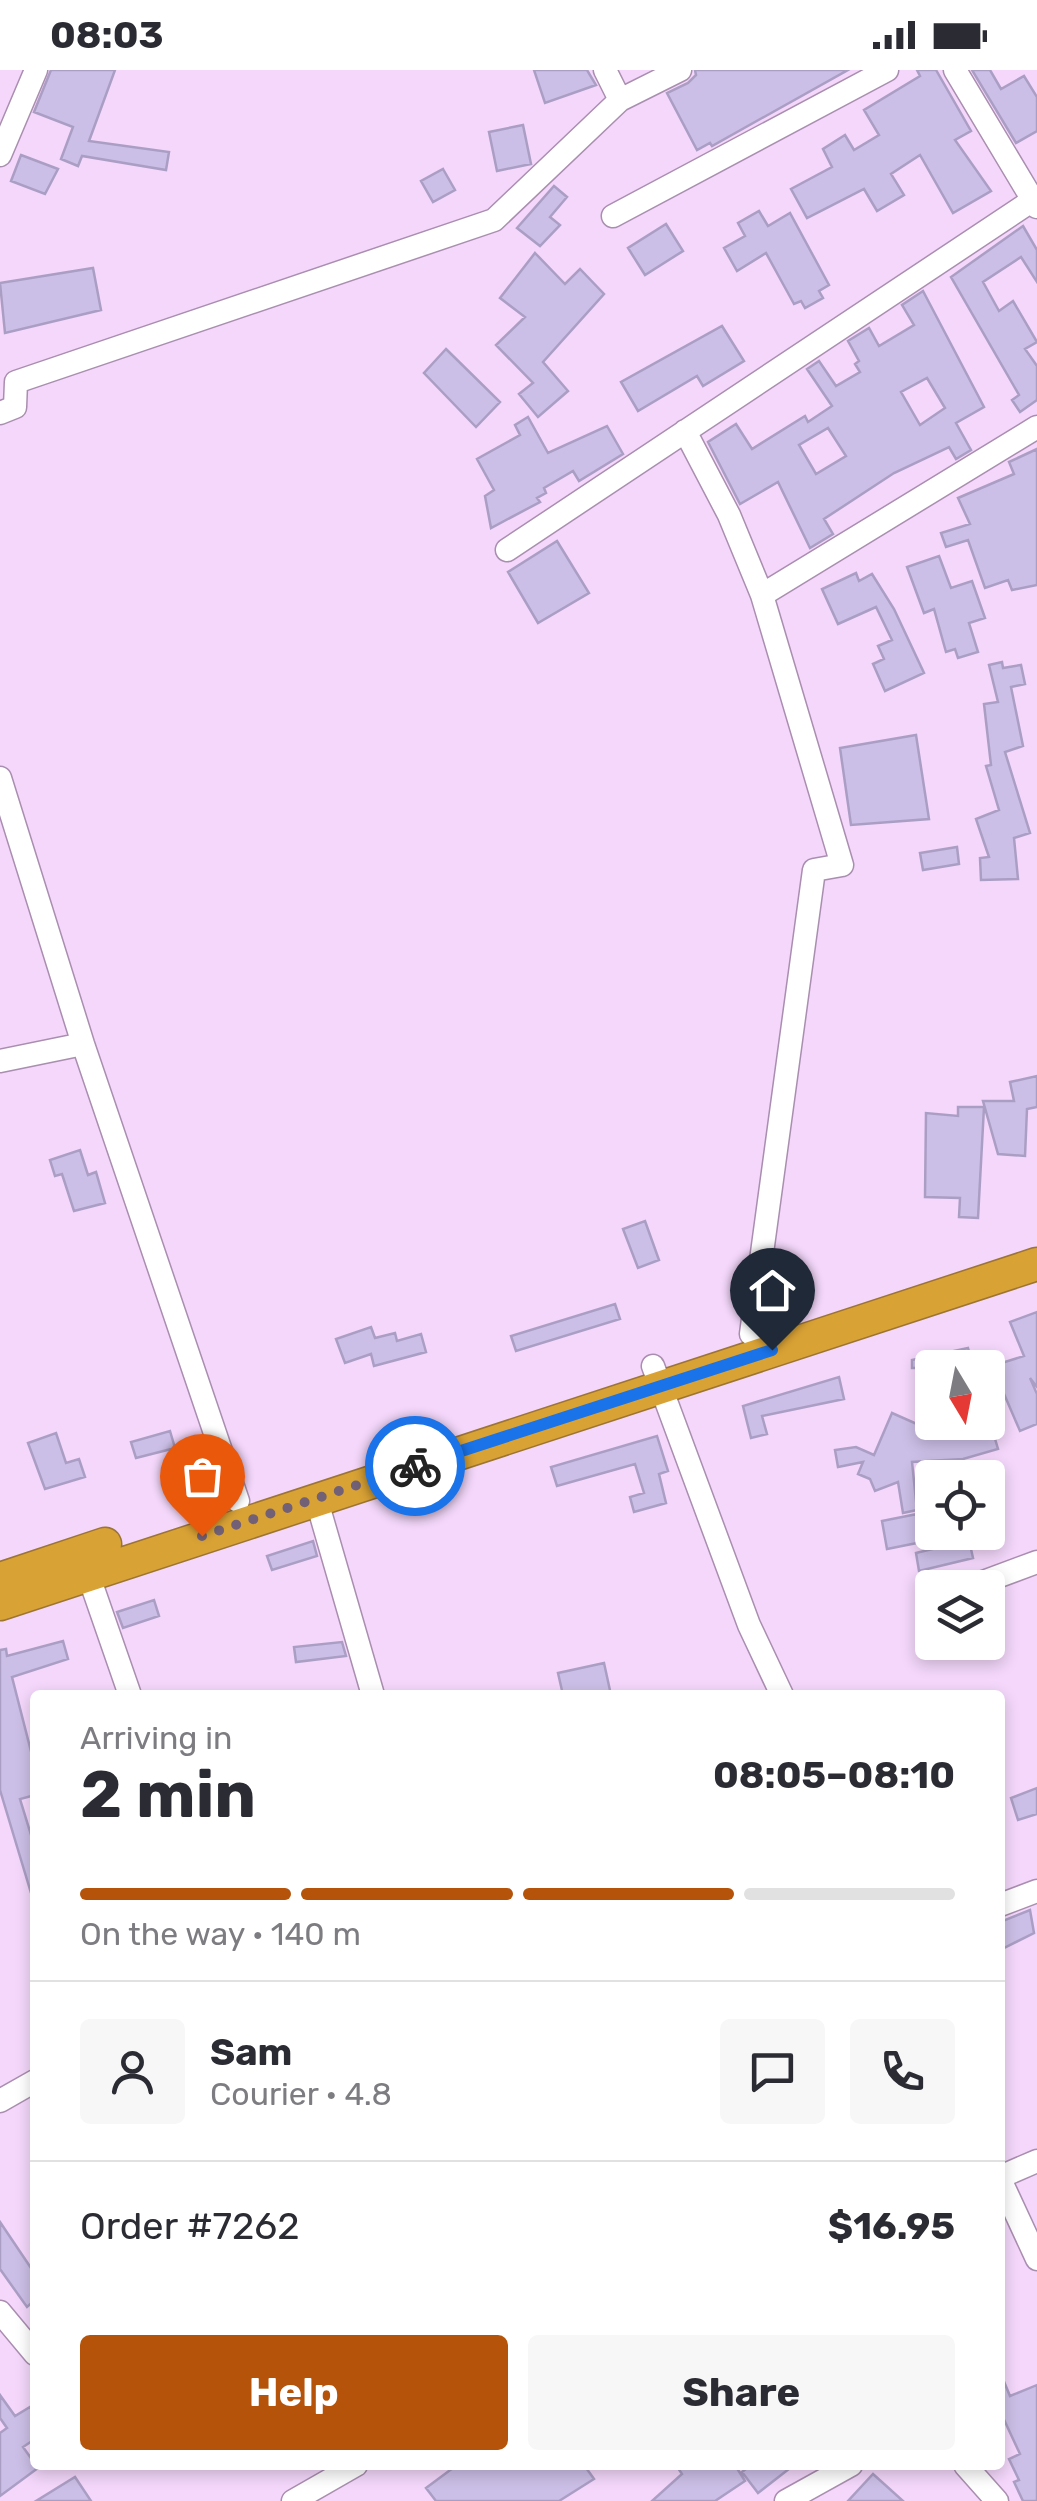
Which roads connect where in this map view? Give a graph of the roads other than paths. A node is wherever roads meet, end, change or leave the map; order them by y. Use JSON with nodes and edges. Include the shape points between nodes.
{"nodes":[{"id":1,"x":36,"y":70,"type":"edge"},
{"id":2,"x":605,"y":70,"type":"edge"},
{"id":3,"x":680,"y":70,"type":"edge"},
{"id":4,"x":887,"y":70,"type":"edge"},
{"id":5,"x":956,"y":70,"type":"edge"},
{"id":6,"x":620,"y":100,"type":"junction"},
{"id":7,"x":0,"y":155,"type":"edge"},
{"id":8,"x":1033,"y":192,"type":"edge"},
{"id":9,"x":612,"y":216,"type":"dead end"},
{"id":10,"x":0,"y":413,"type":"edge"},
{"id":11,"x":1037,"y":427,"type":"edge"},
{"id":12,"x":685,"y":431,"type":"junction"},
{"id":13,"x":507,"y":550,"type":"dead end"},
{"id":14,"x":762,"y":595,"type":"junction"},
{"id":15,"x":0,"y":778,"type":"edge"},
{"id":16,"x":83,"y":1044,"type":"junction"},
{"id":17,"x":0,"y":1061,"type":"edge"},
{"id":18,"x":1037,"y":1242,"type":"edge"},
{"id":19,"x":1037,"y":1264,"type":"edge"},
{"id":20,"x":751,"y":1334,"type":"junction"},
{"id":21,"x":656,"y":1376,"type":"junction"},
{"id":22,"x":316,"y":1498,"type":"junction"},
{"id":23,"x":238,"y":1500,"type":"junction"},
{"id":24,"x":1037,"y":1562,"type":"edge"},
{"id":25,"x":88,"y":1574,"type":"junction"},
{"id":26,"x":1005,"y":1574,"type":"edge"},
{"id":27,"x":0,"y":1579,"type":"edge"},
{"id":28,"x":0,"y":1604,"type":"edge"},
{"id":29,"x":128,"y":1690,"type":"edge"},
{"id":30,"x":373,"y":1690,"type":"edge"},
{"id":31,"x":780,"y":1690,"type":"edge"},
{"id":32,"x":1037,"y":1890,"type":"edge"},
{"id":33,"x":1005,"y":1903,"type":"edge"},
{"id":34,"x":30,"y":2083,"type":"edge"},
{"id":35,"x":0,"y":2100,"type":"edge"},
{"id":36,"x":1037,"y":2161,"type":"edge"},
{"id":37,"x":1005,"y":2176,"type":"edge"},
{"id":38,"x":1005,"y":2189,"type":"edge"},
{"id":39,"x":1037,"y":2259,"type":"edge"},
{"id":40,"x":0,"y":2312,"type":"edge"},
{"id":41,"x":30,"y":2348,"type":"edge"},
{"id":42,"x":347,"y":2470,"type":"edge"},
{"id":43,"x":842,"y":2470,"type":"edge"},
{"id":44,"x":969,"y":2470,"type":"edge"},
{"id":45,"x":293,"y":2501,"type":"edge"},
{"id":46,"x":786,"y":2501,"type":"edge"},
{"id":47,"x":997,"y":2501,"type":"edge"}],
"edges":[{"from":1,"to":7,"type":"street"},
{"from":2,"to":6,"type":"street"},
{"from":3,"to":6,"type":"street"},
{"from":4,"to":9,"type":"street"},
{"from":5,"to":8,"type":"street"},
{"from":6,"to":10,"type":"street","via":[[494,220],[16,382],[14,407]]},
{"from":8,"to":12,"type":"street"},
{"from":11,"to":14,"type":"street"},
{"from":12,"to":13,"type":"street"},
{"from":12,"to":14,"type":"street"},
{"from":14,"to":20,"type":"street","via":[[842,866],[814,870]]},
{"from":15,"to":16,"type":"street"},
{"from":16,"to":17,"type":"street"},
{"from":16,"to":23,"type":"street"},
{"from":18,"to":20,"type":"highway"},
{"from":19,"to":21,"type":"highway"},
{"from":20,"to":21,"type":"highway"},
{"from":21,"to":22,"type":"highway"},
{"from":21,"to":23,"type":"highway"},
{"from":21,"to":31,"type":"street"},
{"from":22,"to":25,"type":"highway"},
{"from":22,"to":30,"type":"street"},
{"from":23,"to":27,"type":"highway"},
{"from":24,"to":26,"type":"street"},
{"from":25,"to":28,"type":"highway"},
{"from":25,"to":29,"type":"street"},
{"from":32,"to":33,"type":"street"},
{"from":34,"to":35,"type":"street"},
{"from":36,"to":37,"type":"street"},
{"from":38,"to":39,"type":"street"},
{"from":40,"to":41,"type":"street"},
{"from":42,"to":45,"type":"street"},
{"from":43,"to":46,"type":"street"},
{"from":44,"to":47,"type":"street"}]}
